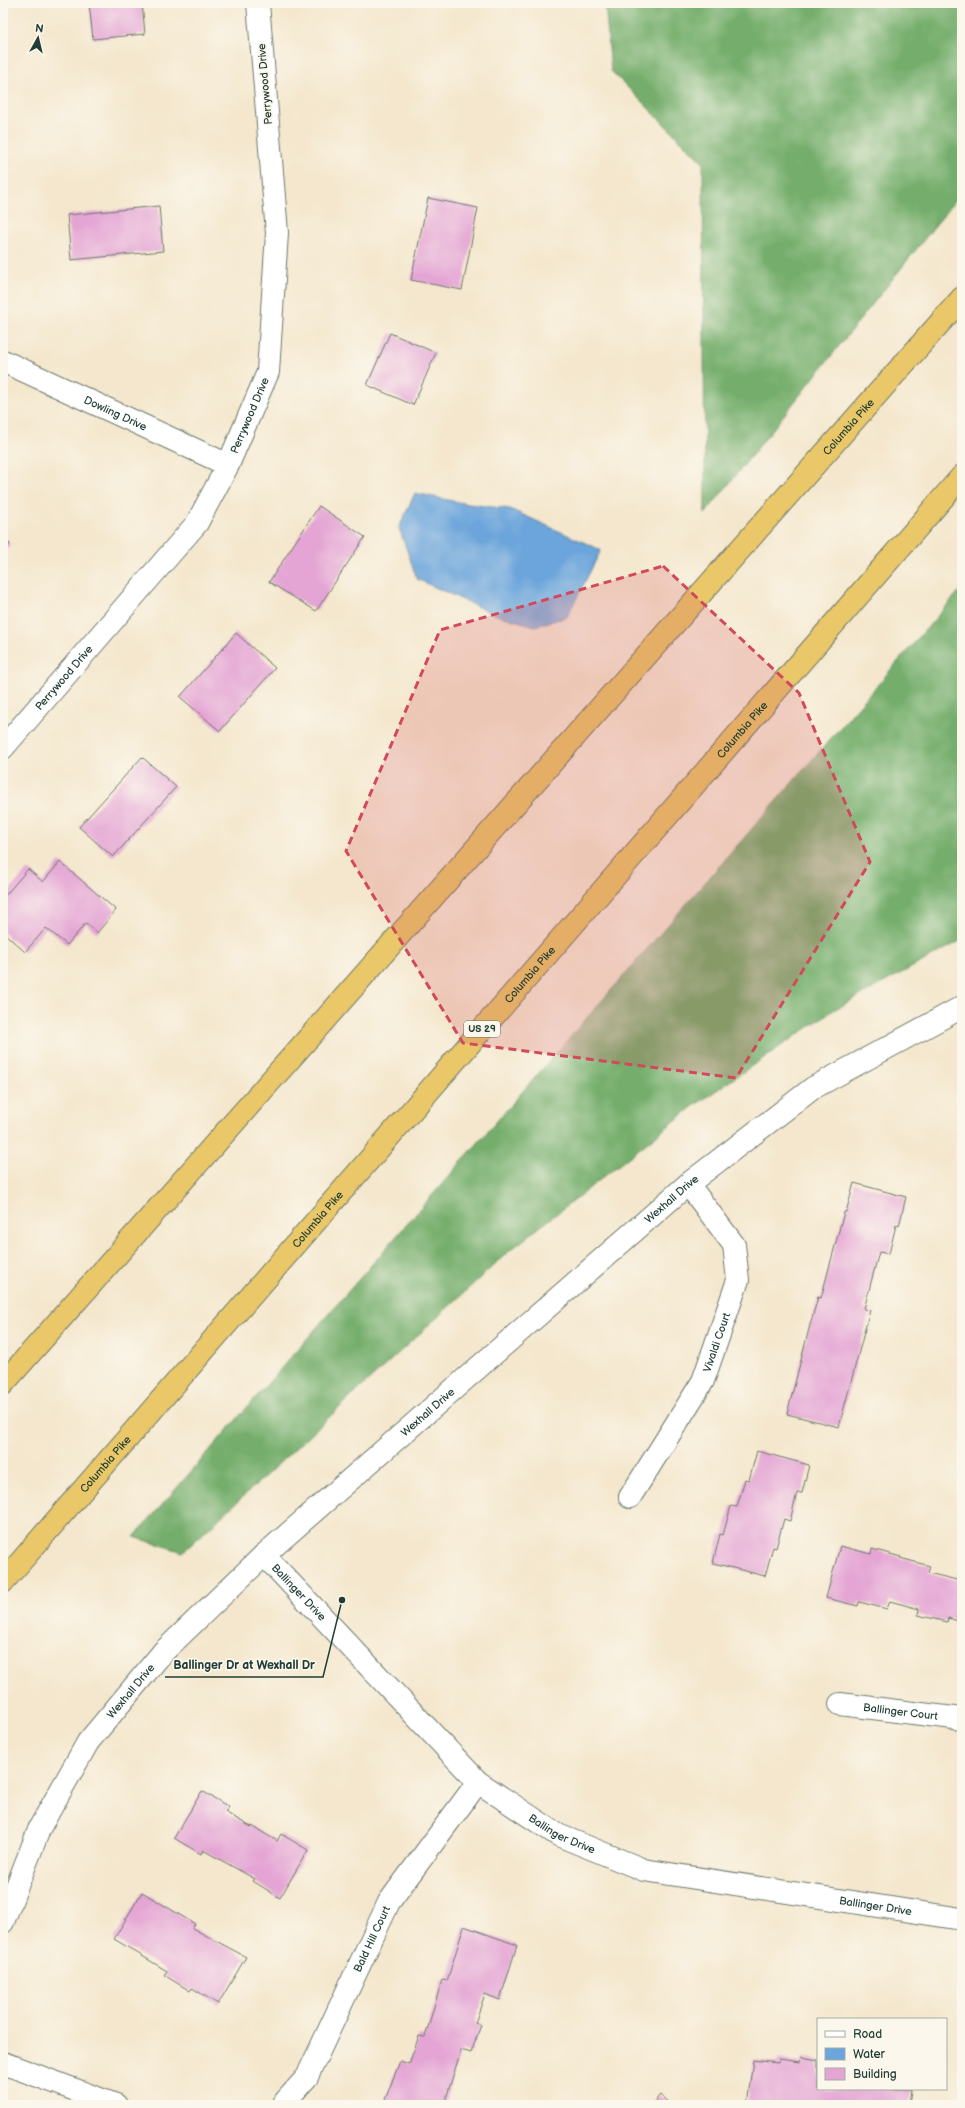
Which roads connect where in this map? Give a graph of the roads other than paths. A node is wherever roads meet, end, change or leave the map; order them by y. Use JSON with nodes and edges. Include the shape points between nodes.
{"nodes":[{"id":1,"x":258,"y":3,"type":"edge"},
{"id":2,"x":962,"y":298,"type":"edge"},
{"id":3,"x":3,"y":361,"type":"edge"},
{"id":4,"x":228,"y":465,"type":"junction"},
{"id":5,"x":962,"y":476,"type":"edge"},
{"id":6,"x":3,"y":748,"type":"edge"},
{"id":7,"x":962,"y":1007,"type":"edge"},
{"id":8,"x":688,"y":1184,"type":"junction"},
{"id":9,"x":3,"y":1384,"type":"edge"},
{"id":10,"x":630,"y":1496,"type":"dead end"},
{"id":11,"x":264,"y":1555,"type":"junction"},
{"id":12,"x":3,"y":1582,"type":"edge"},
{"id":13,"x":840,"y":1704,"type":"dead end"},
{"id":14,"x":962,"y":1719,"type":"edge"},
{"id":15,"x":478,"y":1782,"type":"junction"},
{"id":16,"x":962,"y":1919,"type":"edge"},
{"id":17,"x":3,"y":1922,"type":"edge"},
{"id":18,"x":3,"y":2063,"type":"edge"},
{"id":19,"x":116,"y":2105,"type":"edge"},
{"id":20,"x":282,"y":2105,"type":"edge"}],
"edges":[{"from":1,"to":4,"type":"street","name":"Perrywood Drive","via":[[277,233],[268,372]]},
{"from":2,"to":9,"type":"highway","name":"Columbia Pike"},
{"from":3,"to":4,"type":"street","name":"Dowling Drive"},
{"from":4,"to":6,"type":"street","name":"Perrywood Drive","via":[[197,523]]},
{"from":5,"to":12,"type":"highway","name":"Columbia Pike","number":"US 29"},
{"from":7,"to":8,"type":"street","name":"Wexhall Drive","via":[[813,1088]]},
{"from":8,"to":10,"type":"street","name":"Vivaldi Court","via":[[734,1245],[738,1280],[703,1381]]},
{"from":8,"to":11,"type":"street","name":"Wexhall Drive"},
{"from":11,"to":15,"type":"street","name":"Ballinger Drive"},
{"from":11,"to":17,"type":"street","name":"Wexhall Drive","via":[[163,1652],[88,1742],[40,1827]]},
{"from":13,"to":14,"type":"street","name":"Ballinger Court"},
{"from":15,"to":16,"type":"street","name":"Ballinger Drive","via":[[558,1835],[644,1870]]},
{"from":15,"to":20,"type":"street","name":"Bald Hill Court","via":[[389,1902],[307,2077]]},
{"from":18,"to":19,"type":"street"}]}
